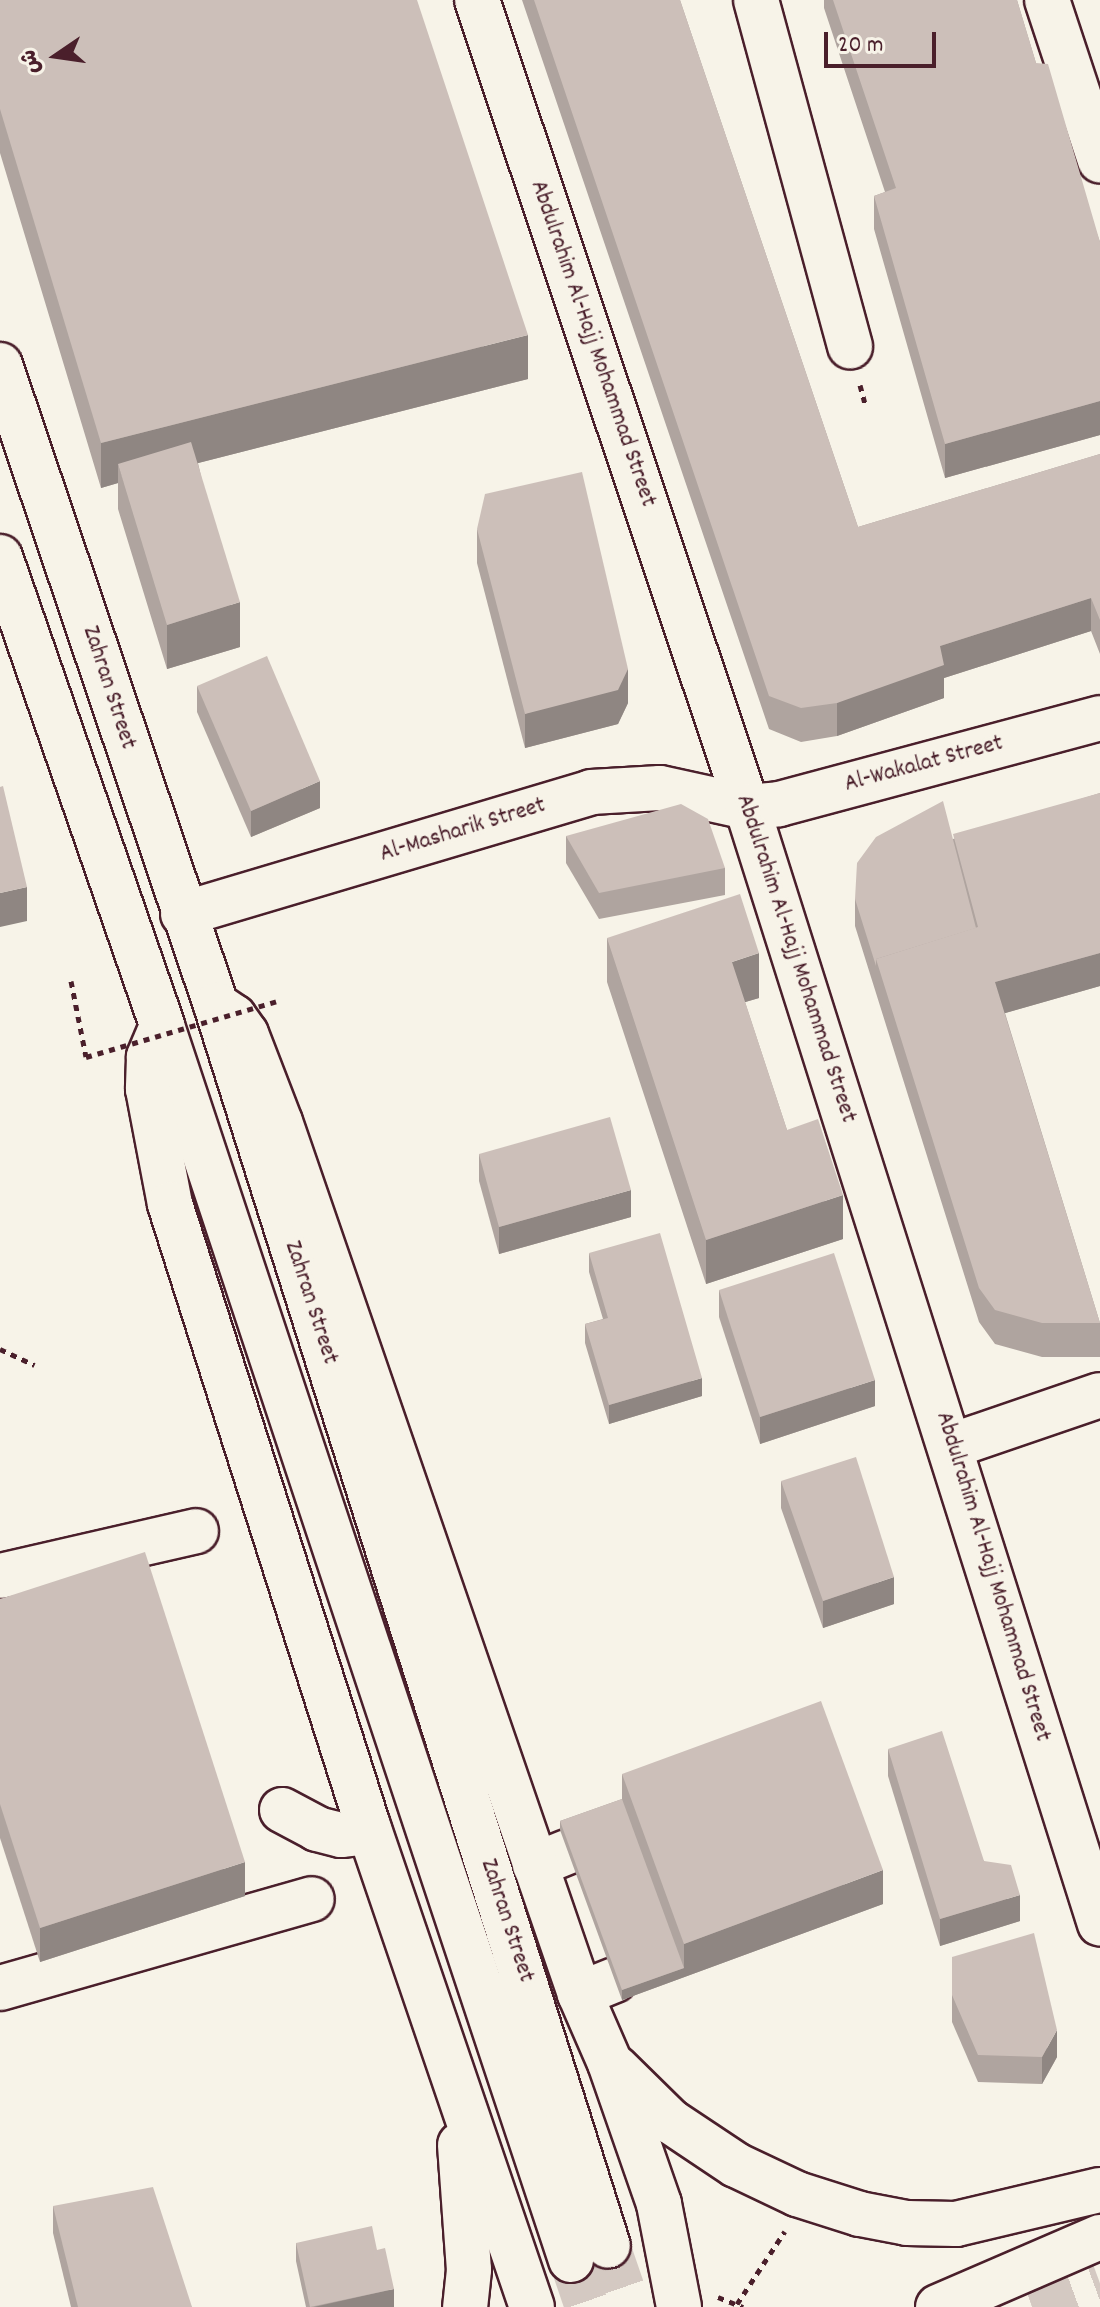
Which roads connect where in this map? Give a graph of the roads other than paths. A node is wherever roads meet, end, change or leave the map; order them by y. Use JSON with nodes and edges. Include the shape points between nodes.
{"nodes":[{"id":1,"x":477,"y":0,"type":"edge"},
{"id":2,"x":756,"y":0,"type":"edge"},
{"id":3,"x":1047,"y":0,"type":"edge"},
{"id":4,"x":1100,"y":160,"type":"edge"},
{"id":5,"x":850,"y":346,"type":"dead end"},
{"id":6,"x":0,"y":365,"type":"edge"},
{"id":7,"x":0,"y":557,"type":"edge"},
{"id":8,"x":1100,"y":718,"type":"edge"},
{"id":9,"x":747,"y":807,"type":"junction"},
{"id":10,"x":183,"y":914,"type":"junction"},
{"id":11,"x":216,"y":1005,"type":"junction"},
{"id":12,"x":162,"y":1026,"type":"junction"},
{"id":13,"x":1100,"y":1395,"type":"edge"},
{"id":14,"x":951,"y":1446,"type":"junction"},
{"id":15,"x":196,"y":1531,"type":"dead end"},
{"id":16,"x":0,"y":1576,"type":"edge"},
{"id":17,"x":282,"y":1810,"type":"dead end"},
{"id":18,"x":370,"y":1832,"type":"junction"},
{"id":19,"x":312,"y":1899,"type":"dead end"},
{"id":20,"x":1100,"y":1924,"type":"edge"},
{"id":21,"x":0,"y":1988,"type":"edge"},
{"id":22,"x":610,"y":2063,"type":"junction"},
{"id":23,"x":450,"y":2067,"type":"junction"},
{"id":24,"x":1100,"y":2190,"type":"edge"},
{"id":25,"x":1100,"y":2237,"type":"edge"},
{"id":26,"x":465,"y":2307,"type":"edge"},
{"id":27,"x":532,"y":2307,"type":"edge"},
{"id":28,"x":679,"y":2307,"type":"edge"},
{"id":29,"x":938,"y":2307,"type":"edge"}],
"edges":[{"from":1,"to":9,"type":"main road","name":"Abdulrahim Al-Hajj Mohammad Street"},
{"from":2,"to":5,"type":"main road"},
{"from":3,"to":4,"type":"main road"},
{"from":6,"to":10,"type":"main road","name":"Zahran Street"},
{"from":7,"to":12,"type":"main road","name":"Zahran Street"},
{"from":8,"to":9,"type":"main road","name":"Al-Wakalat Street","via":[[804,798]]},
{"from":9,"to":10,"type":"main road","name":"Al-Masharik Street","via":[[660,788],[591,792]]},
{"from":9,"to":14,"type":"main road","name":"Abdulrahim Al-Hajj Mohammad Street"},
{"from":10,"to":11,"type":"main road","name":"Zahran Street"},
{"from":11,"to":12,"type":"main road","name":"Zahran Street","via":[[590,2253]]},
{"from":11,"to":22,"type":"main road","via":[[239,1022],[264,1077],[597,1987]]},
{"from":12,"to":18,"type":"main road","via":[[149,1057],[148,1089],[170,1204]]},
{"from":13,"to":14,"type":"main road"},
{"from":14,"to":20,"type":"main road","name":"Abdulrahim Al-Hajj Mohammad Street"},
{"from":15,"to":16,"type":"main road"},
{"from":17,"to":18,"type":"main road","via":[[317,1829],[341,1835]]},
{"from":18,"to":23,"type":"main road"},
{"from":19,"to":21,"type":"main road"},
{"from":22,"to":24,"type":"main road","via":[[670,2121],[736,2165],[807,2198],[907,2223],[956,2224]]},
{"from":22,"to":28,"type":"main road","via":[[659,2204]]},
{"from":23,"to":26,"type":"main road","via":[[469,2270]]},
{"from":23,"to":27,"type":"main road"},
{"from":25,"to":29,"type":"main road"}]}
